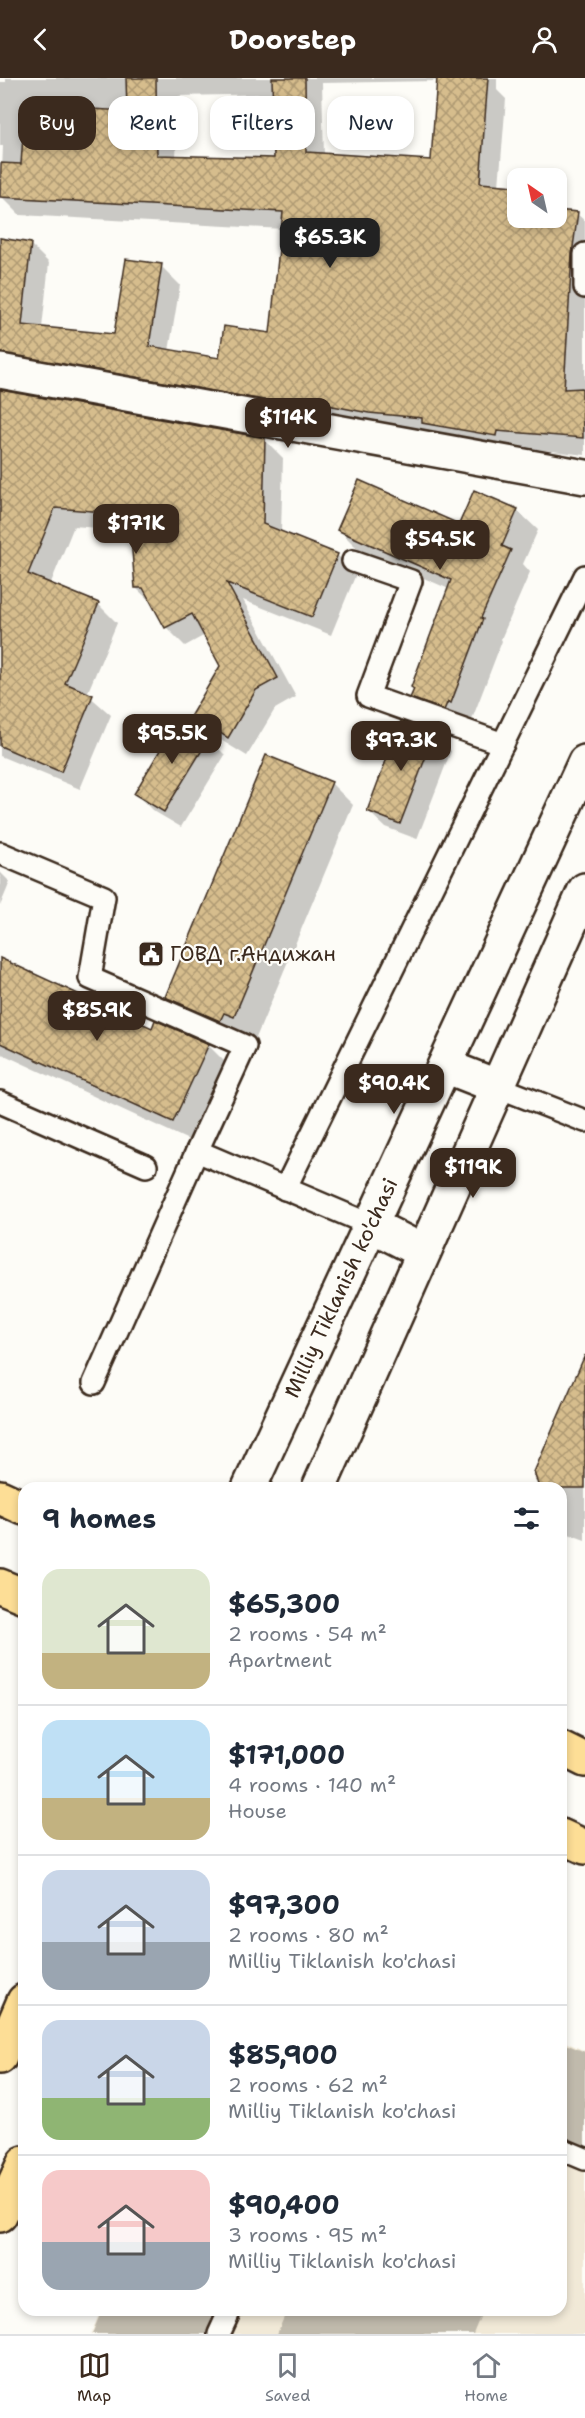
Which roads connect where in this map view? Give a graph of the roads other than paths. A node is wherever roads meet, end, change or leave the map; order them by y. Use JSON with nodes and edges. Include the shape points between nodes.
{"nodes":[{"id":1,"x":585,"y":254,"type":"edge"},
{"id":2,"x":585,"y":287,"type":"edge"},
{"id":3,"x":0,"y":371,"type":"edge"},
{"id":4,"x":585,"y":477,"type":"edge"},
{"id":5,"x":353,"y":561,"type":"dead end"},
{"id":6,"x":585,"y":576,"type":"edge"},
{"id":7,"x":503,"y":744,"type":"junction"},
{"id":8,"x":585,"y":762,"type":"edge"},
{"id":9,"x":575,"y":809,"type":"edge"},
{"id":10,"x":0,"y":853,"type":"edge"},
{"id":11,"x":585,"y":890,"type":"edge"},
{"id":12,"x":445,"y":1066,"type":"junction"},
{"id":13,"x":495,"y":1086,"type":"junction"},
{"id":14,"x":0,"y":1102,"type":"edge"},
{"id":15,"x":585,"y":1122,"type":"edge"},
{"id":16,"x":197,"y":1151,"type":"junction"},
{"id":17,"x":146,"y":1166,"type":"dead end"},
{"id":18,"x":285,"y":1189,"type":"junction"},
{"id":19,"x":371,"y":1225,"type":"junction"},
{"id":20,"x":422,"y":1251,"type":"junction"},
{"id":21,"x":94,"y":1383,"type":"dead end"},
{"id":22,"x":252,"y":1482,"type":"edge"},
{"id":23,"x":322,"y":1482,"type":"edge"},
{"id":24,"x":0,"y":1497,"type":"edge"},
{"id":25,"x":18,"y":1505,"type":"edge"},
{"id":26,"x":0,"y":1586,"type":"edge"},
{"id":27,"x":18,"y":1594,"type":"edge"},
{"id":28,"x":567,"y":1751,"type":"edge"},
{"id":29,"x":585,"y":1760,"type":"edge"},
{"id":30,"x":567,"y":1838,"type":"edge"},
{"id":31,"x":585,"y":1846,"type":"edge"},
{"id":32,"x":18,"y":2015,"type":"edge"},
{"id":33,"x":0,"y":2057,"type":"edge"},
{"id":34,"x":567,"y":2152,"type":"edge"},
{"id":35,"x":585,"y":2159,"type":"edge"},
{"id":36,"x":18,"y":2176,"type":"edge"},
{"id":37,"x":0,"y":2215,"type":"edge"},
{"id":38,"x":227,"y":2316,"type":"edge"},
{"id":39,"x":219,"y":2334,"type":"edge"}],
"edges":[{"from":1,"to":2,"type":"lane"},
{"from":3,"to":4,"type":"main road"},
{"from":5,"to":7,"type":"lane","via":[[411,581],[368,696]]},
{"from":6,"to":7,"type":"lane"},
{"from":7,"to":18,"type":"lane"},
{"from":8,"to":9,"type":"main road","name":"Milliy Tiklanish ko'chasi"},
{"from":9,"to":12,"type":"main road","name":"Milliy Tiklanish ko'chasi"},
{"from":10,"to":16,"type":"lane","via":[[104,897],[90,978],[246,1046]]},
{"from":11,"to":13,"type":"main road"},
{"from":12,"to":13,"type":"main road"},
{"from":12,"to":19,"type":"main road","name":"Milliy Tiklanish ko'chasi"},
{"from":13,"to":15,"type":"lane"},
{"from":13,"to":20,"type":"main road"},
{"from":14,"to":17,"type":"lane"},
{"from":16,"to":18,"type":"lane"},
{"from":16,"to":21,"type":"lane"},
{"from":18,"to":19,"type":"lane"},
{"from":19,"to":20,"type":"main road"},
{"from":19,"to":22,"type":"main road","name":"Milliy Tiklanish ko'chasi"},
{"from":20,"to":23,"type":"main road"},
{"from":24,"to":25,"type":"main road"},
{"from":26,"to":27,"type":"main road"},
{"from":28,"to":29,"type":"main road"},
{"from":30,"to":31,"type":"main road"},
{"from":32,"to":33,"type":"main road"},
{"from":34,"to":35,"type":"lane"},
{"from":36,"to":37,"type":"main road"},
{"from":38,"to":39,"type":"lane"}]}
